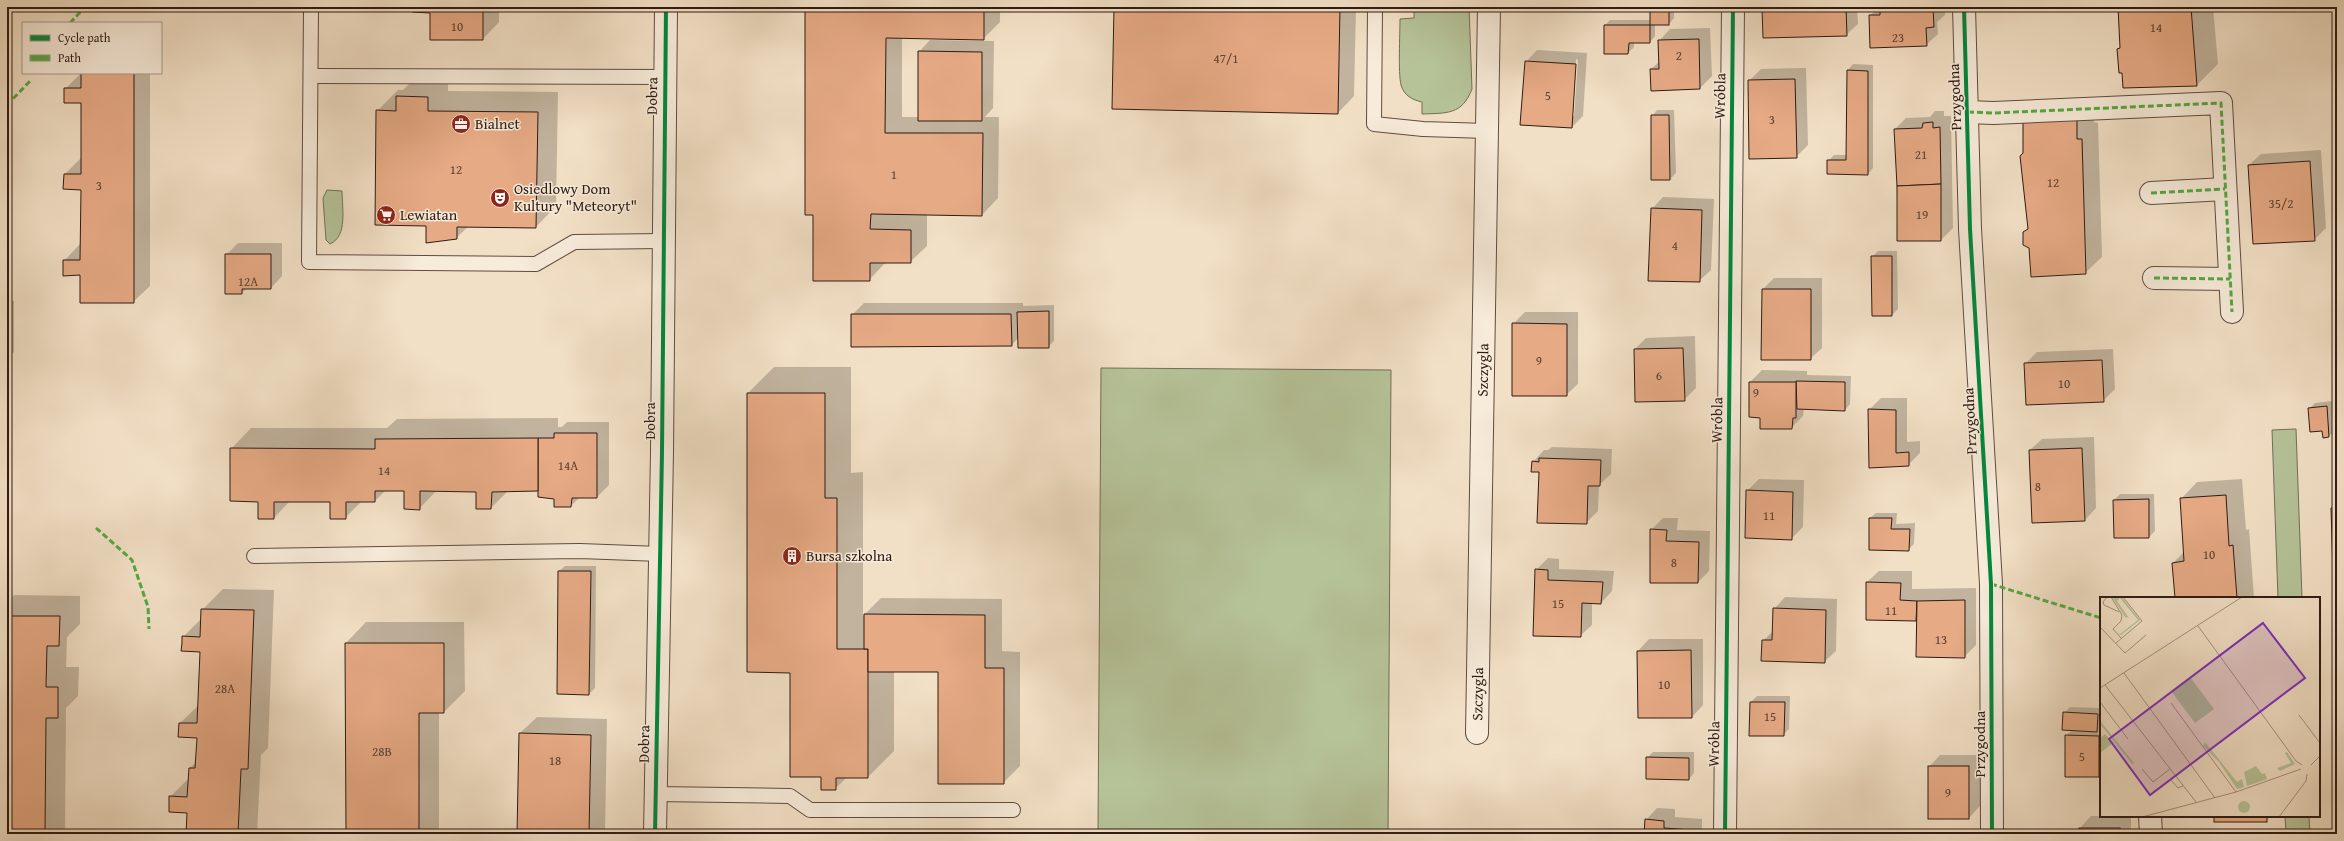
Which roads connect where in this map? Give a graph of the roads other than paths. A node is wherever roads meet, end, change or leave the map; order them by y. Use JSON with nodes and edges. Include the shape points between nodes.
{"nodes":[{"id":1,"x":312,"y":7,"type":"edge"},
{"id":2,"x":666,"y":7,"type":"edge"},
{"id":3,"x":1375,"y":7,"type":"edge"},
{"id":4,"x":1488,"y":7,"type":"edge"},
{"id":5,"x":1733,"y":7,"type":"edge"},
{"id":6,"x":1964,"y":7,"type":"edge"},
{"id":7,"x":311,"y":76,"type":"junction"},
{"id":8,"x":665,"y":77,"type":"junction"},
{"id":9,"x":1968,"y":112,"type":"junction"},
{"id":10,"x":1486,"y":131,"type":"junction"},
{"id":11,"x":2225,"y":189,"type":"junction"},
{"id":12,"x":2151,"y":193,"type":"dead end"},
{"id":13,"x":664,"y":241,"type":"junction"},
{"id":14,"x":2154,"y":278,"type":"dead end"},
{"id":15,"x":2230,"y":279,"type":"junction"},
{"id":16,"x":2232,"y":312,"type":"dead end"},
{"id":17,"x":660,"y":554,"type":"junction"},
{"id":18,"x":254,"y":556,"type":"dead end"},
{"id":19,"x":1477,"y":733,"type":"dead end"},
{"id":20,"x":655,"y":794,"type":"junction"},
{"id":21,"x":1013,"y":810,"type":"dead end"},
{"id":22,"x":2150,"y":817,"type":"edge"},
{"id":23,"x":655,"y":834,"type":"edge"},
{"id":24,"x":1725,"y":834,"type":"edge"},
{"id":25,"x":1992,"y":834,"type":"edge"},
{"id":26,"x":2151,"y":834,"type":"edge"}],
"edges":[{"from":1,"to":7,"type":"lane"},
{"from":2,"to":8,"type":"street","name":"Dobra"},
{"from":3,"to":10,"type":"lane","via":[[1374,124]]},
{"from":4,"to":10,"type":"street","name":"Szczygla"},
{"from":5,"to":24,"type":"street","name":"Wróbla"},
{"from":6,"to":9,"type":"street","name":"Przygodna"},
{"from":7,"to":8,"type":"lane"},
{"from":7,"to":13,"type":"lane","via":[[309,262],[536,264],[574,242]]},
{"from":8,"to":13,"type":"street","name":"Dobra"},
{"from":9,"to":11,"type":"street","via":[[2221,103]]},
{"from":9,"to":25,"type":"street","name":"Przygodna","via":[[1970,229],[1991,584]]},
{"from":10,"to":19,"type":"street","name":"Szczygla"},
{"from":11,"to":12,"type":"street"},
{"from":11,"to":15,"type":"street"},
{"from":13,"to":17,"type":"street","name":"Dobra"},
{"from":14,"to":15,"type":"street"},
{"from":15,"to":16,"type":"street"},
{"from":17,"to":18,"type":"lane","via":[[580,551]]},
{"from":17,"to":20,"type":"street","name":"Dobra"},
{"from":20,"to":21,"type":"lane","via":[[790,796],[810,810]]},
{"from":20,"to":23,"type":"street","name":"Dobra"},
{"from":22,"to":26,"type":"street"}]}
